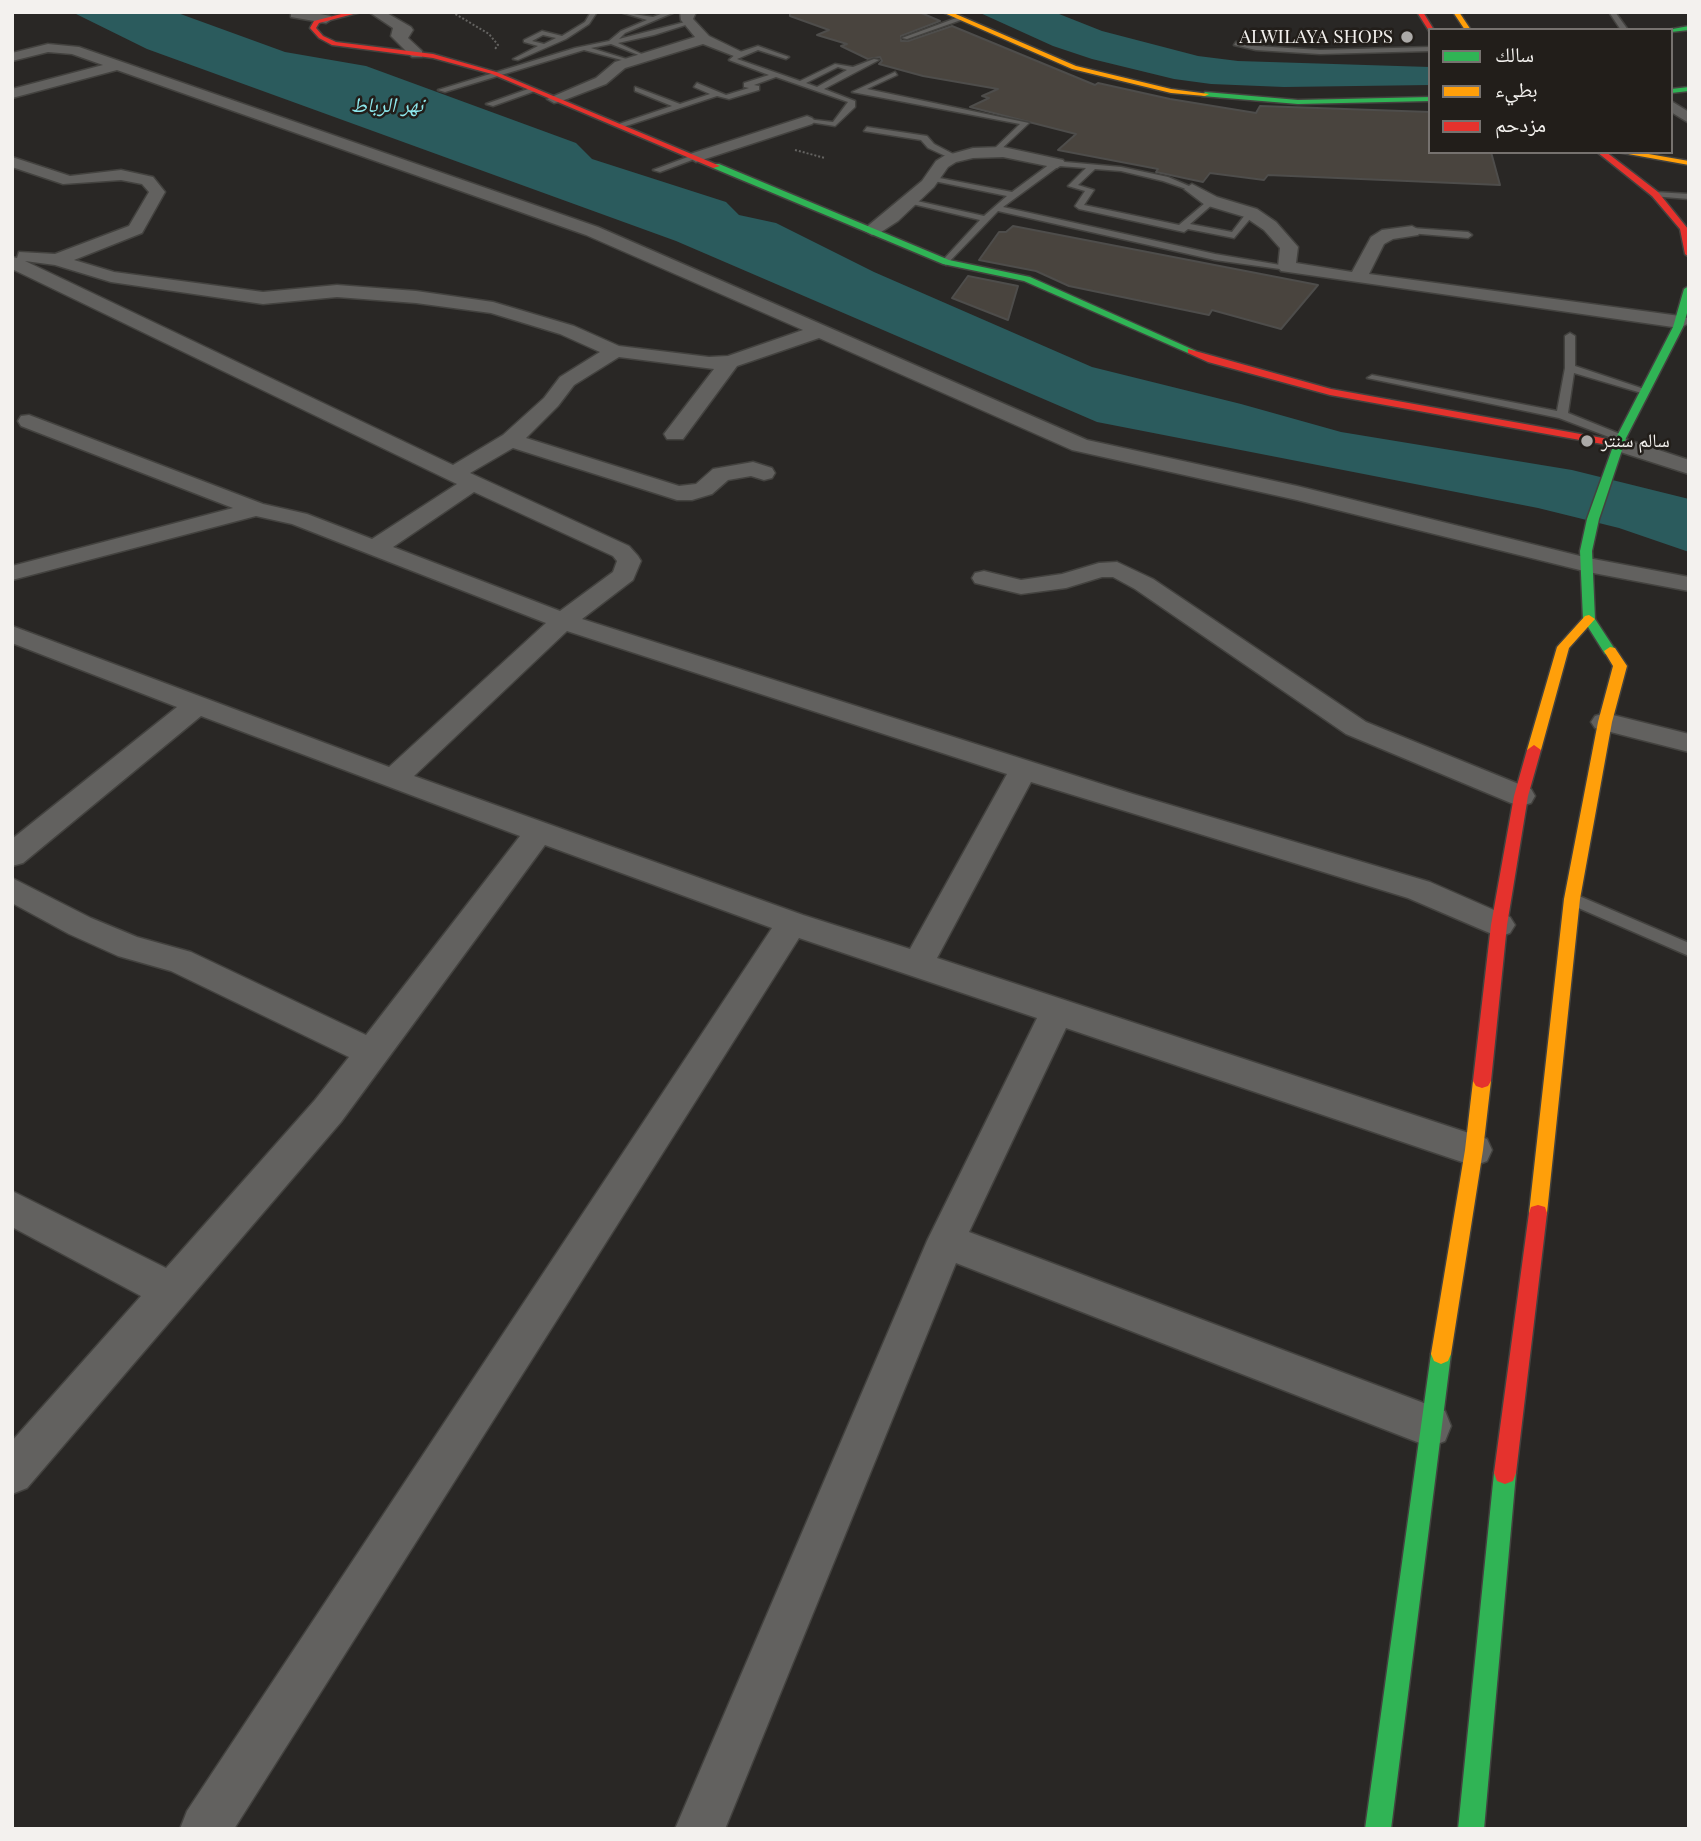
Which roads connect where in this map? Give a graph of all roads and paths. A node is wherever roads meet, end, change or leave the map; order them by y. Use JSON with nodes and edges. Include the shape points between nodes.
{"nodes":[{"id":1,"x":358,"y":12,"type":"edge"},
{"id":2,"x":375,"y":12,"type":"edge"},
{"id":3,"x":594,"y":12,"type":"edge"},
{"id":4,"x":623,"y":12,"type":"edge"},
{"id":5,"x":672,"y":12,"type":"edge"},
{"id":6,"x":1420,"y":12,"type":"edge"},
{"id":7,"x":1455,"y":12,"type":"edge"},
{"id":8,"x":1612,"y":12,"type":"edge"},
{"id":9,"x":281,"y":13,"type":"edge"},
{"id":10,"x":298,"y":13,"type":"edge"},
{"id":11,"x":952,"y":15,"type":"edge"},
{"id":12,"x":326,"y":19,"type":"junction"},
{"id":13,"x":654,"y":20,"type":"junction"},
{"id":14,"x":686,"y":20,"type":"edge"},
{"id":15,"x":1430,"y":28,"type":"edge"},
{"id":16,"x":1467,"y":28,"type":"edge"},
{"id":17,"x":1624,"y":28,"type":"edge"},
{"id":18,"x":564,"y":37,"type":"junction"},
{"id":19,"x":905,"y":38,"type":"dead end"},
{"id":20,"x":704,"y":39,"type":"junction"},
{"id":21,"x":611,"y":42,"type":"junction"},
{"id":22,"x":1236,"y":44,"type":"dead end"},
{"id":23,"x":597,"y":45,"type":"junction"},
{"id":24,"x":545,"y":46,"type":"junction"},
{"id":25,"x":584,"y":48,"type":"junction"},
{"id":26,"x":1428,"y":48,"type":"edge"},
{"id":27,"x":417,"y":54,"type":"junction"},
{"id":28,"x":739,"y":54,"type":"junction"},
{"id":29,"x":13,"y":55,"type":"edge"},
{"id":30,"x":786,"y":57,"type":"dead end"},
{"id":31,"x":638,"y":59,"type":"junction"},
{"id":32,"x":876,"y":60,"type":"dead end"},
{"id":33,"x":118,"y":65,"type":"junction"},
{"id":34,"x":853,"y":69,"type":"junction"},
{"id":35,"x":492,"y":72,"type":"junction"},
{"id":36,"x":895,"y":74,"type":"dead end"},
{"id":37,"x":776,"y":75,"type":"junction"},
{"id":38,"x":801,"y":83,"type":"junction"},
{"id":39,"x":697,"y":85,"type":"dead end"},
{"id":40,"x":638,"y":89,"type":"dead end"},
{"id":41,"x":819,"y":89,"type":"junction"},
{"id":42,"x":442,"y":90,"type":"dead end"},
{"id":43,"x":534,"y":90,"type":"junction"},
{"id":44,"x":859,"y":90,"type":"junction"},
{"id":45,"x":12,"y":94,"type":"edge"},
{"id":46,"x":717,"y":94,"type":"junction"},
{"id":47,"x":844,"y":98,"type":"junction"},
{"id":48,"x":554,"y":99,"type":"junction"},
{"id":49,"x":1428,"y":99,"type":"edge"},
{"id":50,"x":490,"y":104,"type":"dead end"},
{"id":51,"x":679,"y":106,"type":"junction"},
{"id":52,"x":1673,"y":107,"type":"edge"},
{"id":53,"x":1689,"y":119,"type":"edge"},
{"id":54,"x":807,"y":121,"type":"joint"},
{"id":55,"x":620,"y":125,"type":"junction"},
{"id":56,"x":867,"y":130,"type":"dead end"},
{"id":57,"x":996,"y":152,"type":"junction"},
{"id":58,"x":1604,"y":154,"type":"edge"},
{"id":59,"x":1633,"y":154,"type":"edge"},
{"id":60,"x":696,"y":157,"type":"junction"},
{"id":61,"x":955,"y":157,"type":"junction"},
{"id":62,"x":12,"y":162,"type":"edge"},
{"id":63,"x":1057,"y":163,"type":"junction"},
{"id":64,"x":1689,"y":163,"type":"edge"},
{"id":65,"x":1094,"y":165,"type":"junction"},
{"id":66,"x":657,"y":170,"type":"dead end"},
{"id":67,"x":932,"y":178,"type":"junction"},
{"id":68,"x":1192,"y":189,"type":"joint"},
{"id":69,"x":1656,"y":194,"type":"junction"},
{"id":70,"x":1014,"y":195,"type":"junction"},
{"id":71,"x":1689,"y":197,"type":"edge"},
{"id":72,"x":1211,"y":201,"type":"junction"},
{"id":73,"x":908,"y":202,"type":"junction"},
{"id":74,"x":996,"y":208,"type":"junction"},
{"id":75,"x":1251,"y":213,"type":"junction"},
{"id":76,"x":986,"y":219,"type":"junction"},
{"id":77,"x":1186,"y":228,"type":"junction"},
{"id":78,"x":872,"y":230,"type":"junction"},
{"id":79,"x":1412,"y":231,"type":"joint"},
{"id":80,"x":1230,"y":234,"type":"junction"},
{"id":81,"x":1468,"y":235,"type":"dead end"},
{"id":82,"x":1169,"y":247,"type":"junction"},
{"id":83,"x":1689,"y":254,"type":"edge"},
{"id":84,"x":12,"y":255,"type":"edge"},
{"id":85,"x":1215,"y":257,"type":"junction"},
{"id":86,"x":57,"y":260,"type":"junction"},
{"id":87,"x":12,"y":262,"type":"edge"},
{"id":88,"x":946,"y":262,"type":"junction"},
{"id":89,"x":1287,"y":267,"type":"junction"},
{"id":90,"x":1359,"y":278,"type":"junction"},
{"id":91,"x":1689,"y":289,"type":"edge"},
{"id":92,"x":1680,"y":322,"type":"junction"},
{"id":93,"x":820,"y":331,"type":"junction"},
{"id":94,"x":1570,"y":336,"type":"dead end"},
{"id":95,"x":615,"y":351,"type":"junction"},
{"id":96,"x":730,"y":362,"type":"junction"},
{"id":97,"x":1570,"y":368,"type":"junction"},
{"id":98,"x":1372,"y":377,"type":"dead end"},
{"id":99,"x":1645,"y":391,"type":"junction"},
{"id":100,"x":1562,"y":415,"type":"junction"},
{"id":101,"x":29,"y":421,"type":"dead end"},
{"id":102,"x":675,"y":434,"type":"dead end"},
{"id":103,"x":511,"y":440,"type":"junction"},
{"id":104,"x":1619,"y":445,"type":"junction"},
{"id":105,"x":1689,"y":467,"type":"edge"},
{"id":106,"x":764,"y":473,"type":"dead end"},
{"id":107,"x":463,"y":478,"type":"junction"},
{"id":108,"x":256,"y":509,"type":"junction"},
{"id":109,"x":375,"y":548,"type":"junction"},
{"id":110,"x":1587,"y":558,"type":"junction"},
{"id":111,"x":12,"y":573,"type":"edge"},
{"id":112,"x":984,"y":578,"type":"dead end"},
{"id":113,"x":1689,"y":584,"type":"edge"},
{"id":114,"x":1589,"y":619,"type":"junction"},
{"id":115,"x":563,"y":621,"type":"junction"},
{"id":116,"x":12,"y":634,"type":"edge"},
{"id":117,"x":197,"y":705,"type":"junction"},
{"id":118,"x":1605,"y":722,"type":"junction"},
{"id":119,"x":1689,"y":743,"type":"edge"},
{"id":120,"x":1024,"y":769,"type":"junction"},
{"id":121,"x":393,"y":779,"type":"junction"},
{"id":122,"x":1521,"y":796,"type":"junction"},
{"id":123,"x":539,"y":832,"type":"junction"},
{"id":124,"x":12,"y":855,"type":"edge"},
{"id":125,"x":12,"y":889,"type":"edge"},
{"id":126,"x":1572,"y":899,"type":"junction"},
{"id":127,"x":792,"y":923,"type":"junction"},
{"id":128,"x":1499,"y":925,"type":"junction"},
{"id":129,"x":1689,"y":950,"type":"edge"},
{"id":130,"x":918,"y":964,"type":"junction"},
{"id":131,"x":1058,"y":1010,"type":"junction"},
{"id":132,"x":372,"y":1053,"type":"junction"},
{"id":133,"x":1474,"y":1150,"type":"junction"},
{"id":134,"x":12,"y":1208,"type":"edge"},
{"id":135,"x":946,"y":1241,"type":"junction"},
{"id":136,"x":170,"y":1292,"type":"junction"},
{"id":137,"x":1430,"y":1426,"type":"junction"},
{"id":138,"x":12,"y":1473,"type":"edge"},
{"id":139,"x":205,"y":1829,"type":"edge"},
{"id":140,"x":700,"y":1829,"type":"edge"},
{"id":141,"x":1378,"y":1829,"type":"edge"},
{"id":142,"x":1471,"y":1829,"type":"edge"}],
"edges":[{"from":1,"to":12,"type":"street"},
{"from":2,"to":27,"type":"street","via":[[406,30],[398,30],[404,35],[398,36]]},
{"from":3,"to":18,"type":"lane","via":[[587,23]]},
{"from":4,"to":13,"type":"lane"},
{"from":5,"to":13,"type":"lane"},
{"from":6,"to":15,"type":"street"},
{"from":7,"to":16,"type":"street"},
{"from":8,"to":17,"type":"lane"},
{"from":9,"to":10,"type":"street"},
{"from":10,"to":12,"type":"street"},
{"from":11,"to":19,"type":"lane"},
{"from":11,"to":49,"type":"street","via":[[1073,68],[1171,91],[1298,102]]},
{"from":12,"to":27,"type":"street","via":[[313,28],[334,44]]},
{"from":13,"to":14,"type":"lane"},
{"from":13,"to":21,"type":"lane"},
{"from":14,"to":20,"type":"street"},
{"from":14,"to":21,"type":"lane"},
{"from":18,"to":23,"type":"lane"},
{"from":18,"to":24,"type":"lane"},
{"from":18,"to":24,"type":"lane","via":[[542,33],[526,41]]},
{"from":20,"to":28,"type":"street"},
{"from":20,"to":31,"type":"street"},
{"from":21,"to":23,"type":"lane"},
{"from":21,"to":31,"type":"lane"},
{"from":22,"to":26,"type":"lane","via":[[1320,52]]},
{"from":23,"to":25,"type":"lane"},
{"from":24,"to":35,"type":"lane"},
{"from":25,"to":31,"type":"lane"},
{"from":25,"to":35,"type":"lane"},
{"from":27,"to":35,"type":"street"},
{"from":28,"to":30,"type":"lane","via":[[758,48]]},
{"from":28,"to":37,"type":"lane","via":[[732,60]]},
{"from":29,"to":33,"type":"street","via":[[60,48]]},
{"from":31,"to":48,"type":"street","via":[[616,68],[601,81]]},
{"from":32,"to":34,"type":"lane"},
{"from":33,"to":45,"type":"street"},
{"from":33,"to":93,"type":"street","via":[[593,231]]},
{"from":34,"to":38,"type":"lane","via":[[837,65]]},
{"from":34,"to":41,"type":"lane"},
{"from":35,"to":42,"type":"lane"},
{"from":35,"to":43,"type":"street"},
{"from":36,"to":44,"type":"lane"},
{"from":37,"to":38,"type":"lane"},
{"from":37,"to":46,"type":"lane","via":[[747,85],[755,88],[726,97]]},
{"from":38,"to":41,"type":"lane"},
{"from":39,"to":46,"type":"lane"},
{"from":40,"to":51,"type":"lane"},
{"from":41,"to":47,"type":"lane"},
{"from":43,"to":48,"type":"street"},
{"from":43,"to":50,"type":"lane"},
{"from":44,"to":47,"type":"lane"},
{"from":44,"to":57,"type":"lane","via":[[1025,123]]},
{"from":46,"to":51,"type":"lane"},
{"from":47,"to":54,"type":"lane","via":[[852,105],[835,124]]},
{"from":48,"to":55,"type":"street"},
{"from":51,"to":55,"type":"lane"},
{"from":52,"to":53,"type":"street"},
{"from":54,"to":60,"type":"street"},
{"from":55,"to":60,"type":"street"},
{"from":56,"to":61,"type":"lane","via":[[924,138]]},
{"from":57,"to":61,"type":"street"},
{"from":57,"to":63,"type":"street"},
{"from":58,"to":69,"type":"street"},
{"from":59,"to":64,"type":"street"},
{"from":60,"to":66,"type":"lane"},
{"from":60,"to":78,"type":"street"},
{"from":61,"to":67,"type":"street","via":[[942,164]]},
{"from":62,"to":86,"type":"street","via":[[69,181],[121,175],[147,180],[157,192],[136,229]]},
{"from":63,"to":65,"type":"lane"},
{"from":63,"to":70,"type":"lane"},
{"from":65,"to":68,"type":"lane"},
{"from":65,"to":77,"type":"lane","via":[[1072,186],[1090,190],[1079,206]]},
{"from":67,"to":70,"type":"lane"},
{"from":67,"to":73,"type":"street"},
{"from":68,"to":72,"type":"street"},
{"from":69,"to":71,"type":"lane"},
{"from":69,"to":83,"type":"street","via":[[1684,229]]},
{"from":70,"to":74,"type":"lane"},
{"from":72,"to":75,"type":"street"},
{"from":72,"to":77,"type":"lane","via":[[1183,225]]},
{"from":73,"to":76,"type":"lane"},
{"from":73,"to":78,"type":"street"},
{"from":74,"to":76,"type":"lane"},
{"from":74,"to":82,"type":"lane"},
{"from":75,"to":80,"type":"lane"},
{"from":75,"to":89,"type":"street","via":[[1289,247]]},
{"from":76,"to":88,"type":"lane"},
{"from":77,"to":80,"type":"lane"},
{"from":77,"to":82,"type":"lane"},
{"from":78,"to":88,"type":"street"},
{"from":79,"to":81,"type":"lane"},
{"from":79,"to":90,"type":"street","via":[[1388,234],[1377,241]]},
{"from":80,"to":85,"type":"lane"},
{"from":82,"to":85,"type":"lane"},
{"from":84,"to":86,"type":"street"},
{"from":85,"to":89,"type":"lane"},
{"from":86,"to":95,"type":"street","via":[[111,277],[263,298],[337,291],[493,308],[567,330]]},
{"from":87,"to":107,"type":"street"},
{"from":88,"to":104,"type":"street","via":[[1027,279],[1212,360],[1271,377]]},
{"from":89,"to":90,"type":"street"},
{"from":90,"to":92,"type":"street","via":[[1571,311]]},
{"from":91,"to":92,"type":"street"},
{"from":92,"to":99,"type":"street"},
{"from":93,"to":96,"type":"street"},
{"from":93,"to":110,"type":"street","via":[[1080,445]]},
{"from":94,"to":97,"type":"lane"},
{"from":95,"to":96,"type":"street"},
{"from":95,"to":103,"type":"street","via":[[567,381]]},
{"from":96,"to":102,"type":"street"},
{"from":97,"to":99,"type":"lane"},
{"from":97,"to":100,"type":"lane"},
{"from":98,"to":100,"type":"lane"},
{"from":99,"to":104,"type":"street"},
{"from":100,"to":104,"type":"lane"},
{"from":101,"to":108,"type":"street"},
{"from":103,"to":106,"type":"street","via":[[677,493],[704,489],[720,474],[753,469]]},
{"from":103,"to":107,"type":"street"},
{"from":104,"to":105,"type":"street"},
{"from":104,"to":110,"type":"street","via":[[1592,520]]},
{"from":107,"to":109,"type":"street"},
{"from":107,"to":115,"type":"street","via":[[621,551],[629,561],[624,575]]},
{"from":108,"to":109,"type":"street","via":[[299,519]]},
{"from":108,"to":111,"type":"street"},
{"from":109,"to":115,"type":"street"},
{"from":110,"to":113,"type":"street"},
{"from":110,"to":114,"type":"street"},
{"from":112,"to":122,"type":"street","via":[[1021,587],[1116,569],[1356,728]]},
{"from":114,"to":118,"type":"street","via":[[1620,666]]},
{"from":114,"to":122,"type":"street","via":[[1563,647]]},
{"from":115,"to":120,"type":"street"},
{"from":115,"to":121,"type":"street"},
{"from":116,"to":117,"type":"street"},
{"from":117,"to":121,"type":"street"},
{"from":117,"to":124,"type":"street"},
{"from":118,"to":119,"type":"street"},
{"from":118,"to":126,"type":"street"},
{"from":120,"to":128,"type":"street","via":[[1419,890]]},
{"from":120,"to":130,"type":"street"},
{"from":121,"to":123,"type":"street"},
{"from":122,"to":128,"type":"street"},
{"from":123,"to":127,"type":"street"},
{"from":123,"to":132,"type":"street"},
{"from":125,"to":132,"type":"street","via":[[80,926],[129,947],[180,961]]},
{"from":126,"to":129,"type":"lane"},
{"from":126,"to":142,"type":"street","via":[[1507,1454]]},
{"from":127,"to":130,"type":"street"},
{"from":127,"to":139,"type":"street"},
{"from":128,"to":133,"type":"street"},
{"from":130,"to":131,"type":"street"},
{"from":131,"to":133,"type":"street"},
{"from":131,"to":135,"type":"street"},
{"from":132,"to":136,"type":"street","via":[[328,1111]]},
{"from":133,"to":137,"type":"street"},
{"from":134,"to":136,"type":"street"},
{"from":135,"to":137,"type":"street"},
{"from":135,"to":140,"type":"street"},
{"from":136,"to":138,"type":"street"},
{"from":137,"to":141,"type":"street"}]}
